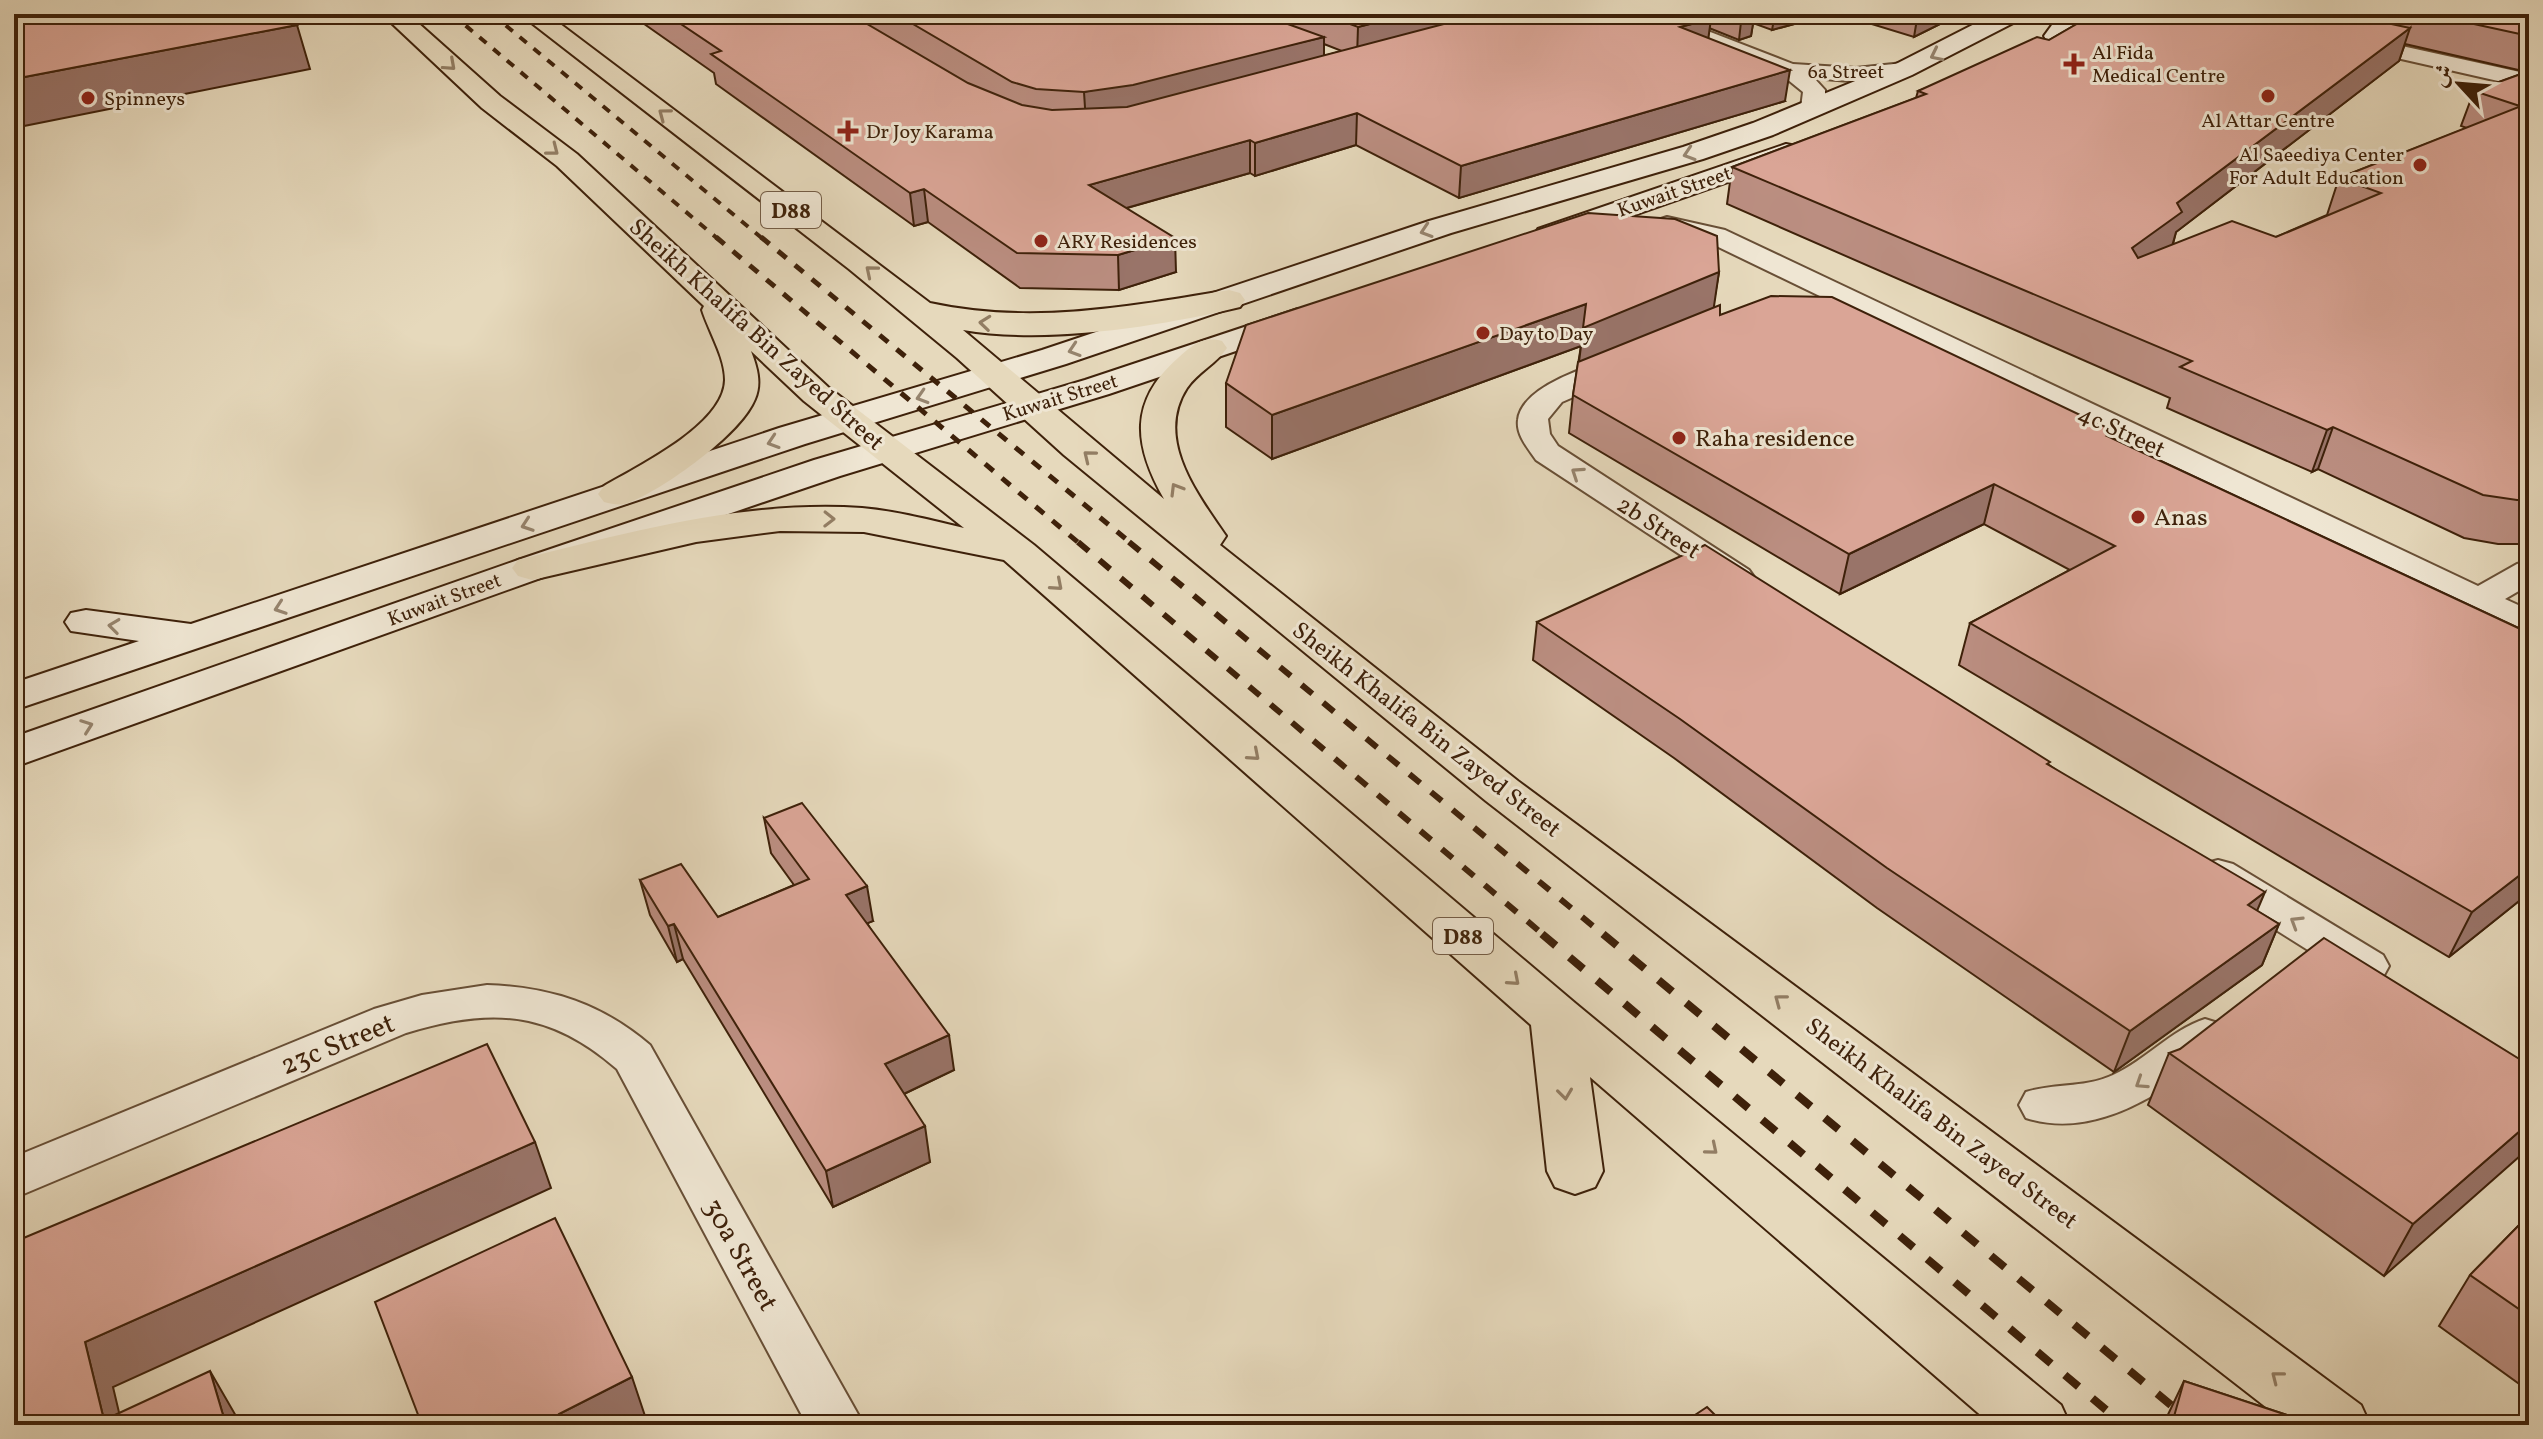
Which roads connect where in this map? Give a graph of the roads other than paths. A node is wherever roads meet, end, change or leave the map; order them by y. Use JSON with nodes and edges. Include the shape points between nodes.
{"nodes":[{"id":1,"x":394,"y":14,"type":"edge"},
{"id":2,"x":532,"y":14,"type":"edge"},
{"id":3,"x":1645,"y":14,"type":"edge"},
{"id":4,"x":2013,"y":14,"type":"edge"},
{"id":5,"x":2072,"y":14,"type":"edge"},
{"id":6,"x":2094,"y":14,"type":"edge"},
{"id":7,"x":2325,"y":35,"type":"edge"},
{"id":8,"x":1790,"y":70,"type":"junction"},
{"id":9,"x":1903,"y":70,"type":"junction"},
{"id":10,"x":2529,"y":81,"type":"edge"},
{"id":11,"x":1813,"y":108,"type":"junction"},
{"id":12,"x":1814,"y":141,"type":"edge"},
{"id":13,"x":1695,"y":186,"type":"junction"},
{"id":14,"x":1528,"y":202,"type":"junction"},
{"id":15,"x":1589,"y":220,"type":"junction"},
{"id":16,"x":1716,"y":236,"type":"junction"},
{"id":17,"x":714,"y":300,"type":"junction"},
{"id":18,"x":1229,"y":300,"type":"junction"},
{"id":19,"x":1784,"y":307,"type":"edge"},
{"id":20,"x":1328,"y":309,"type":"edge"},
{"id":21,"x":919,"y":311,"type":"junction"},
{"id":22,"x":1871,"y":312,"type":"junction"},
{"id":23,"x":1210,"y":348,"type":"junction"},
{"id":24,"x":1648,"y":355,"type":"edge"},
{"id":25,"x":996,"y":374,"type":"junction"},
{"id":26,"x":1033,"y":406,"type":"junction"},
{"id":27,"x":848,"y":419,"type":"junction"},
{"id":28,"x":886,"y":450,"type":"junction"},
{"id":29,"x":617,"y":494,"type":"junction"},
{"id":30,"x":1020,"y":553,"type":"junction"},
{"id":31,"x":532,"y":568,"type":"junction"},
{"id":32,"x":2529,"y":571,"type":"edge"},
{"id":33,"x":1235,"y":577,"type":"junction"},
{"id":34,"x":1769,"y":596,"type":"edge"},
{"id":35,"x":2479,"y":600,"type":"junction"},
{"id":36,"x":2524,"y":615,"type":"edge"},
{"id":37,"x":86,"y":622,"type":"dead end"},
{"id":38,"x":197,"y":636,"type":"junction"},
{"id":39,"x":14,"y":697,"type":"edge"},
{"id":40,"x":14,"y":753,"type":"edge"},
{"id":41,"x":2188,"y":855,"type":"edge"},
{"id":42,"x":2295,"y":972,"type":"edge"},
{"id":43,"x":2236,"y":1012,"type":"edge"},
{"id":44,"x":1556,"y":1017,"type":"junction"},
{"id":45,"x":648,"y":1084,"type":"joint"},
{"id":46,"x":2043,"y":1105,"type":"dead end"},
{"id":47,"x":1575,"y":1171,"type":"dead end"},
{"id":48,"x":14,"y":1178,"type":"edge"},
{"id":49,"x":836,"y":1425,"type":"edge"},
{"id":50,"x":2038,"y":1425,"type":"edge"},
{"id":51,"x":2338,"y":1425,"type":"edge"}],
"edges":[{"from":1,"to":17,"type":"main road","name":"Sheikh Khalifa Bin Zayed Street","number":"D88","one_way":true,"via":[[491,102],[567,160]]},
{"from":21,"to":2,"type":"main road","name":"Sheikh Khalifa Bin Zayed Street","number":"D88","one_way":true},
{"from":3,"to":8,"type":"street","name":"6a Street"},
{"from":4,"to":9,"type":"main road","name":"Kuwait Street","one_way":true},
{"from":5,"to":6,"type":"main road","via":[[2046,42]]},
{"from":7,"to":10,"type":"street"},
{"from":8,"to":9,"type":"street","name":"6a Street","via":[[1856,75]]},
{"from":8,"to":11,"type":"street","name":"6a Street","via":[[1814,90]]},
{"from":9,"to":11,"type":"main road","name":"Kuwait Street"},
{"from":11,"to":14,"type":"main road","name":"Kuwait Street","one_way":true,"via":[[1693,153]]},
{"from":12,"to":13,"type":"main road","name":"Kuwait Street"},
{"from":13,"to":15,"type":"main road","name":"Kuwait Street"},
{"from":13,"to":16,"type":"street","name":"4c Street","via":[[1695,211]]},
{"from":14,"to":15,"type":"main road","name":"Kuwait Street","via":[[1479,223],[1479,237],[1505,244]]},
{"from":14,"to":18,"type":"main road","name":"Kuwait Street","one_way":true},
{"from":15,"to":16,"type":"street","name":"4c Street","via":[[1654,223]]},
{"from":16,"to":22,"type":"street","name":"4c Street"},
{"from":17,"to":27,"type":"main road","name":"Sheikh Khalifa Bin Zayed Street","number":"D88"},
{"from":17,"to":29,"type":"main road","via":[[740,372],[736,405],[698,442]]},
{"from":18,"to":21,"type":"main road","one_way":true,"via":[[1032,325],[971,322]]},
{"from":18,"to":25,"type":"main road","name":"Kuwait Street","one_way":true},
{"from":19,"to":22,"type":"street"},
{"from":20,"to":23,"type":"main road","name":"Kuwait Street"},
{"from":21,"to":25,"type":"main road","name":"Sheikh Khalifa Bin Zayed Street","number":"D88"},
{"from":22,"to":35,"type":"street","name":"4c Street"},
{"from":23,"to":26,"type":"main road","name":"Kuwait Street"},
{"from":33,"to":23,"type":"main road","one_way":true,"via":[[1173,486],[1161,459],[1158,433],[1172,383]]},
{"from":34,"to":24,"type":"street","name":"2b Street","one_way":true,"via":[[1557,460],[1534,439],[1534,409],[1548,397]]},
{"from":25,"to":26,"type":"main road","name":"Sheikh Khalifa Bin Zayed Street","number":"D88"},
{"from":25,"to":27,"type":"main road","name":"Kuwait Street","one_way":true},
{"from":26,"to":28,"type":"main road","name":"Kuwait Street"},
{"from":33,"to":26,"type":"main road","name":"Sheikh Khalifa Bin Zayed Street","number":"D88","one_way":true},
{"from":27,"to":28,"type":"main road","name":"Sheikh Khalifa Bin Zayed Street","number":"D88"},
{"from":27,"to":29,"type":"main road","name":"Kuwait Street","one_way":true},
{"from":28,"to":30,"type":"main road","name":"Sheikh Khalifa Bin Zayed Street","number":"D88"},
{"from":28,"to":31,"type":"main road","name":"Kuwait Street"},
{"from":29,"to":38,"type":"main road","name":"Kuwait Street","one_way":true},
{"from":31,"to":30,"type":"main road","one_way":true,"via":[[699,531],[782,519],[897,524]]},
{"from":30,"to":44,"type":"main road","name":"Sheikh Khalifa Bin Zayed Street","number":"D88","one_way":true},
{"from":40,"to":31,"type":"main road","name":"Kuwait Street","one_way":true},
{"from":32,"to":35,"type":"street"},
{"from":51,"to":33,"type":"main road","name":"Sheikh Khalifa Bin Zayed Street","number":"D88","one_way":true,"via":[[1502,791]]},
{"from":35,"to":36,"type":"street","name":"4c Street"},
{"from":38,"to":37,"type":"main road","one_way":true},
{"from":38,"to":39,"type":"main road","name":"Kuwait Street"},
{"from":42,"to":41,"type":"street","one_way":true,"via":[[2328,966],[2384,976]]},
{"from":43,"to":46,"type":"street","one_way":true,"via":[[2124,1093],[2081,1105]]},
{"from":44,"to":47,"type":"main road","one_way":true},
{"from":44,"to":50,"type":"main road","name":"Sheikh Khalifa Bin Zayed Street","number":"D88","one_way":true},
{"from":45,"to":48,"type":"street","name":"23c Street","via":[[634,1057],[584,1018],[512,1002],[429,1008]]},
{"from":45,"to":49,"type":"street","name":"30a Street"}]}
